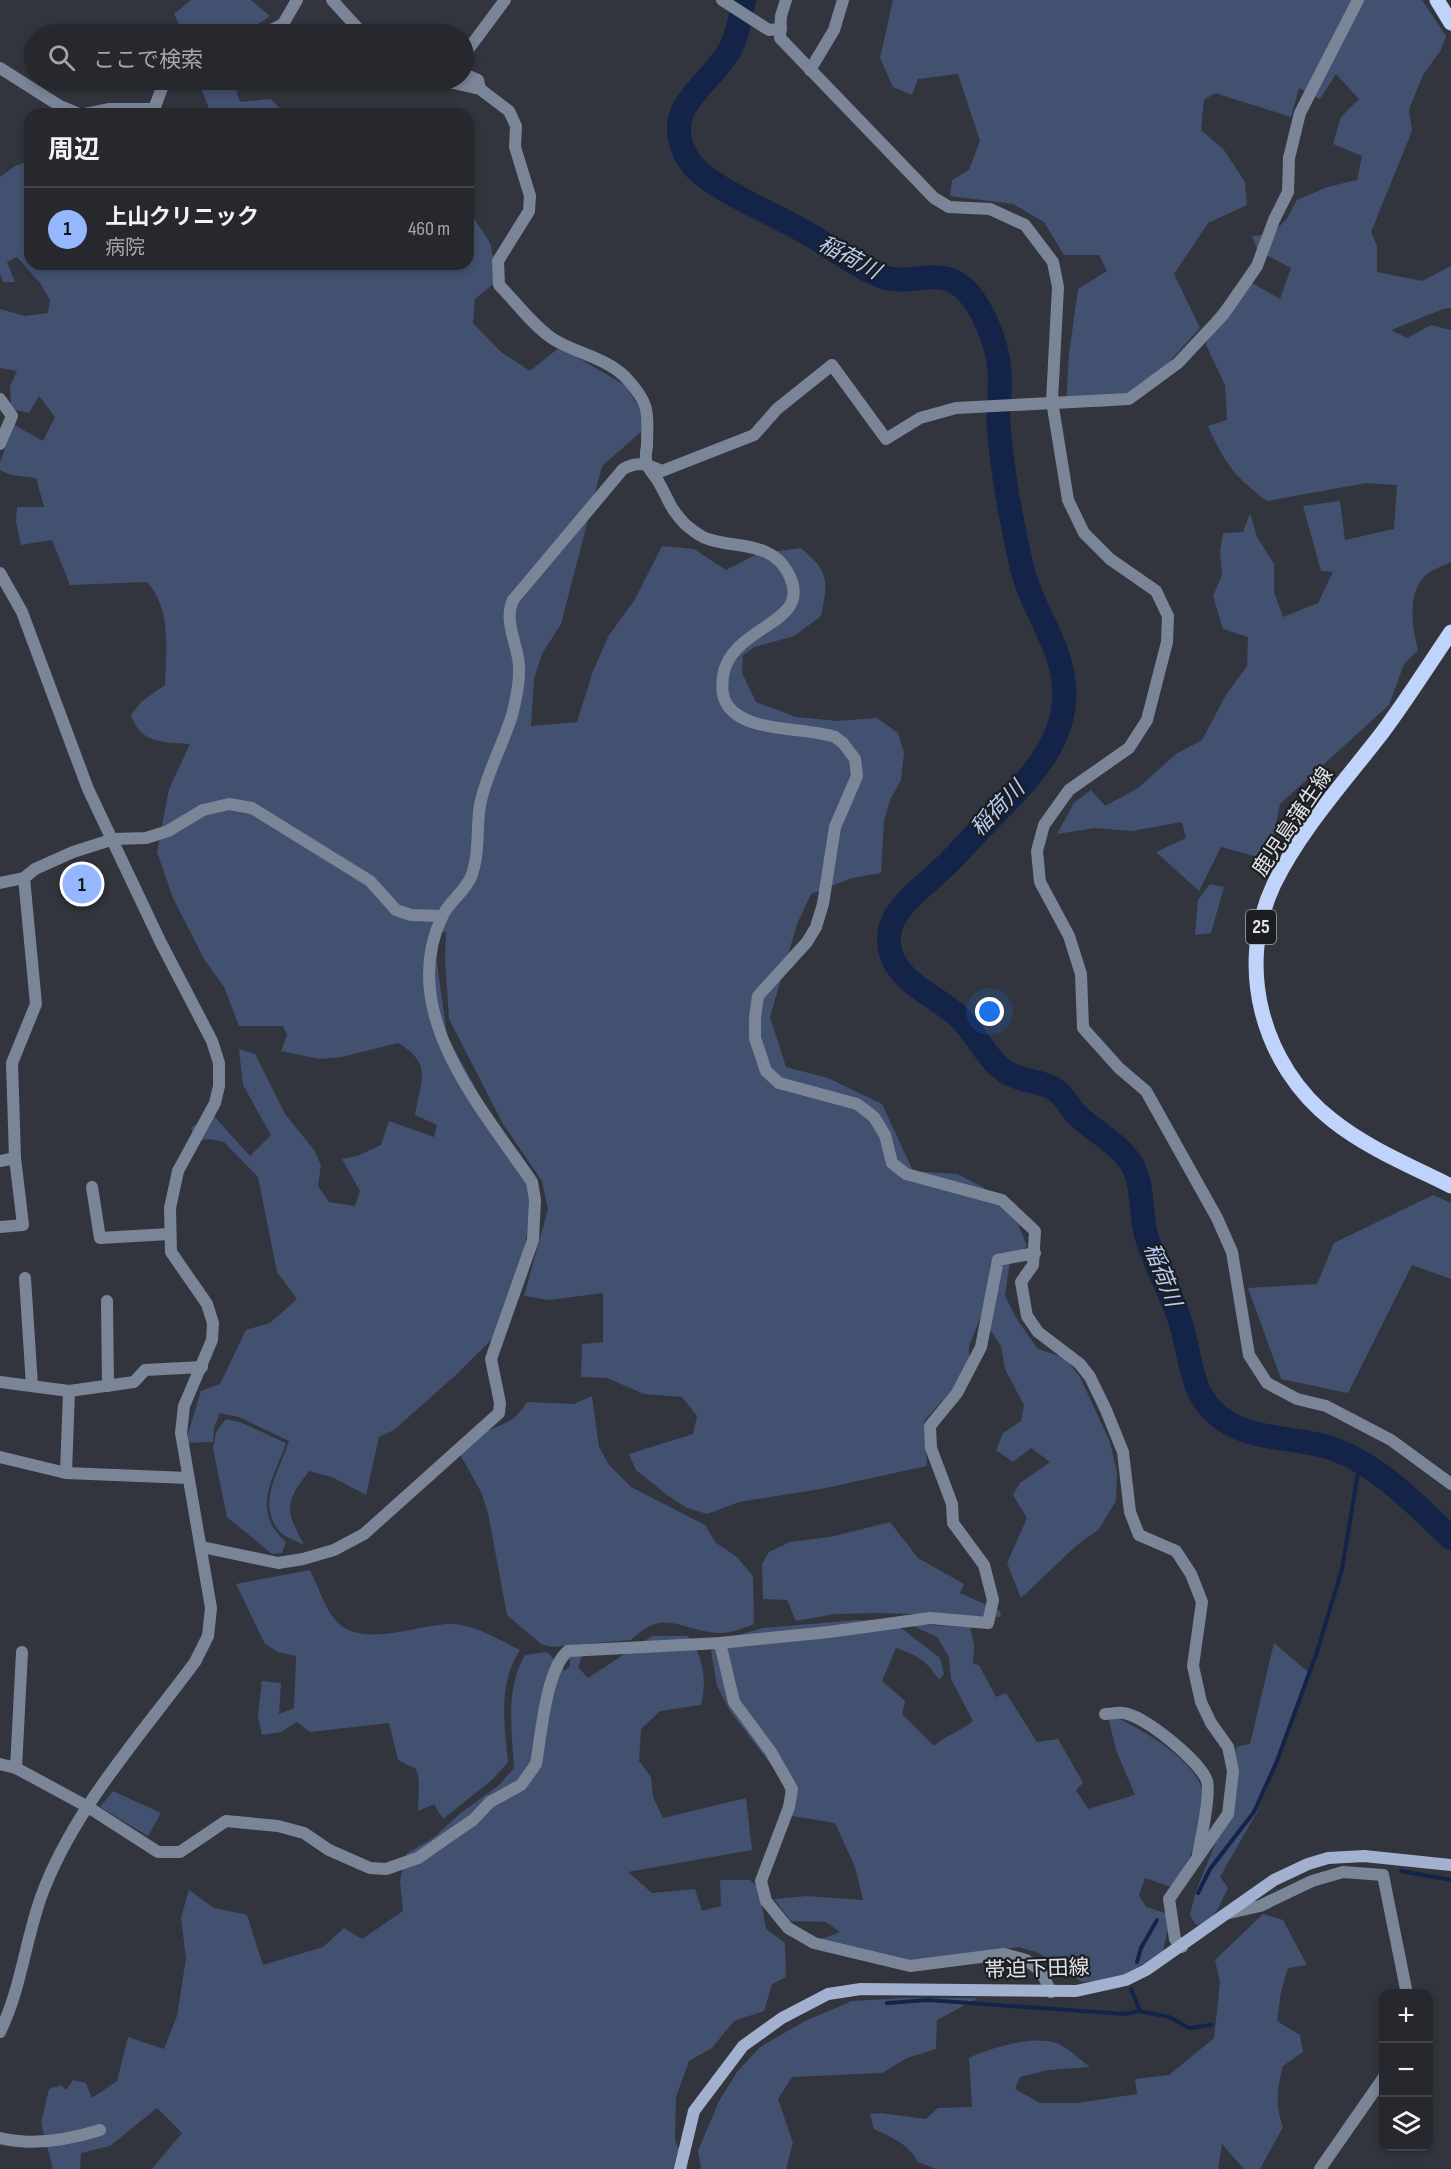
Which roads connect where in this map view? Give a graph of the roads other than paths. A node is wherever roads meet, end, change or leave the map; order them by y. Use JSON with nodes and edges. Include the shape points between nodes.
{"nodes":[{"id":1,"x":297,"y":0,"type":"edge"},
{"id":2,"x":332,"y":0,"type":"edge"},
{"id":3,"x":505,"y":0,"type":"edge"},
{"id":4,"x":786,"y":0,"type":"edge"},
{"id":5,"x":843,"y":0,"type":"edge"},
{"id":6,"x":1358,"y":0,"type":"edge"},
{"id":7,"x":1437,"y":0,"type":"edge"},
{"id":8,"x":723,"y":1,"type":"edge"},
{"id":9,"x":1451,"y":23,"type":"edge"},
{"id":10,"x":283,"y":24,"type":"edge"},
{"id":11,"x":354,"y":24,"type":"edge"},
{"id":12,"x":775,"y":30,"type":"junction"},
{"id":13,"x":474,"y":42,"type":"edge"},
{"id":14,"x":0,"y":68,"type":"edge"},
{"id":15,"x":810,"y":70,"type":"junction"},
{"id":16,"x":474,"y":78,"type":"edge"},
{"id":17,"x":24,"y":83,"type":"edge"},
{"id":18,"x":474,"y":88,"type":"edge"},
{"id":19,"x":480,"y":89,"type":"junction"},
{"id":20,"x":35,"y":90,"type":"edge"},
{"id":21,"x":161,"y":90,"type":"edge"},
{"id":22,"x":65,"y":108,"type":"edge"},
{"id":23,"x":155,"y":108,"type":"edge"},
{"id":24,"x":0,"y":399,"type":"edge"},
{"id":25,"x":1052,"y":401,"type":"junction"},
{"id":26,"x":0,"y":444,"type":"edge"},
{"id":27,"x":646,"y":464,"type":"junction"},
{"id":28,"x":0,"y":573,"type":"edge"},
{"id":29,"x":1451,"y":632,"type":"edge"},
{"id":30,"x":114,"y":839,"type":"junction"},
{"id":31,"x":24,"y":878,"type":"junction"},
{"id":32,"x":0,"y":883,"type":"edge"},
{"id":33,"x":442,"y":916,"type":"junction"},
{"id":34,"x":15,"y":1158,"type":"junction"},
{"id":35,"x":0,"y":1161,"type":"edge"},
{"id":36,"x":1451,"y":1186,"type":"edge"},
{"id":37,"x":92,"y":1187,"type":"dead end"},
{"id":38,"x":0,"y":1227,"type":"edge"},
{"id":39,"x":169,"y":1234,"type":"junction"},
{"id":40,"x":1035,"y":1253,"type":"junction"},
{"id":41,"x":25,"y":1278,"type":"dead end"},
{"id":42,"x":107,"y":1301,"type":"dead end"},
{"id":43,"x":202,"y":1367,"type":"junction"},
{"id":44,"x":0,"y":1382,"type":"edge"},
{"id":45,"x":32,"y":1386,"type":"junction"},
{"id":46,"x":108,"y":1386,"type":"junction"},
{"id":47,"x":69,"y":1391,"type":"junction"},
{"id":48,"x":0,"y":1457,"type":"edge"},
{"id":49,"x":66,"y":1473,"type":"junction"},
{"id":50,"x":188,"y":1478,"type":"junction"},
{"id":51,"x":1451,"y":1484,"type":"edge"},
{"id":52,"x":202,"y":1547,"type":"junction"},
{"id":53,"x":720,"y":1643,"type":"junction"},
{"id":54,"x":21,"y":1652,"type":"dead end"},
{"id":55,"x":1105,"y":1714,"type":"dead end"},
{"id":56,"x":0,"y":1764,"type":"edge"},
{"id":57,"x":16,"y":1768,"type":"junction"},
{"id":58,"x":88,"y":1807,"type":"junction"},
{"id":59,"x":1197,"y":1858,"type":"junction"},
{"id":60,"x":1451,"y":1865,"type":"edge"},
{"id":61,"x":1229,"y":1913,"type":"junction"},
{"id":62,"x":1182,"y":1947,"type":"junction"},
{"id":63,"x":1406,"y":1989,"type":"edge"},
{"id":64,"x":1051,"y":1992,"type":"junction"},
{"id":65,"x":0,"y":2032,"type":"edge"},
{"id":66,"x":1379,"y":2083,"type":"edge"},
{"id":67,"x":100,"y":2130,"type":"dead end"},
{"id":68,"x":0,"y":2138,"type":"edge"},
{"id":69,"x":680,"y":2169,"type":"edge"},
{"id":70,"x":1320,"y":2169,"type":"edge"}],
"edges":[{"from":1,"to":10,"type":"street"},
{"from":2,"to":11,"type":"street"},
{"from":3,"to":13,"type":"street"},
{"from":4,"to":12,"type":"street"},
{"from":5,"to":15,"type":"street","via":[[834,30]]},
{"from":6,"to":25,"type":"street","via":[[1300,113],[1289,158],[1288,192],[1257,266],[1223,315],[1178,363],[1129,399],[1091,403]]},
{"from":7,"to":9,"type":"main road"},
{"from":8,"to":12,"type":"street"},
{"from":12,"to":15,"type":"street"},
{"from":14,"to":17,"type":"street"},
{"from":15,"to":25,"type":"street","via":[[934,198],[949,207],[990,208],[1025,225],[1053,262],[1058,287]]},
{"from":16,"to":19,"type":"street"},
{"from":18,"to":19,"type":"street"},
{"from":19,"to":27,"type":"street","via":[[508,111],[516,126],[515,147],[530,196],[529,211],[498,261],[498,285],[554,339],[609,364],[628,379],[649,412]]},
{"from":20,"to":22,"type":"street"},
{"from":21,"to":23,"type":"street"},
{"from":24,"to":26,"type":"street","via":[[12,416]]},
{"from":25,"to":27,"type":"street","via":[[956,408],[920,418],[886,439],[832,366],[777,409],[754,435],[662,471]]},
{"from":25,"to":51,"type":"street","via":[[1068,500],[1084,532],[1110,559],[1156,591],[1168,616],[1167,642],[1147,720],[1129,748],[1070,790],[1044,825],[1037,851],[1040,882],[1069,936],[1081,974],[1083,1028],[1119,1068],[1146,1090],[1217,1218],[1232,1252],[1249,1355],[1267,1383],[1297,1399],[1326,1406],[1391,1440]]},
{"from":27,"to":33,"type":"street","via":[[634,463],[622,469],[513,600],[508,615],[519,666],[518,691],[480,805],[475,864],[470,878]]},
{"from":27,"to":40,"type":"street","via":[[674,513],[689,528],[707,539],[760,549],[778,561],[790,576],[795,593],[793,605],[784,615],[747,637],[729,658],[722,687],[730,709],[748,721],[835,737],[857,765],[853,789],[836,827],[816,927],[758,996],[755,1038],[766,1071],[779,1083],[857,1104],[874,1117],[885,1135],[892,1163],[906,1174],[1002,1200],[1035,1231]]},
{"from":28,"to":30,"type":"street","via":[[22,612],[88,789]]},
{"from":29,"to":36,"type":"main road","name":"鹿児島蒲生線","number":"25","via":[[1384,730],[1321,812],[1275,884],[1261,927],[1256,970],[1257,996],[1274,1049],[1305,1095],[1348,1132]]},
{"from":30,"to":31,"type":"street","via":[[73,852]]},
{"from":30,"to":33,"type":"street","via":[[146,838],[168,831],[220,804],[247,807],[370,881],[396,910],[411,915]]},
{"from":30,"to":39,"type":"street","via":[[219,1063],[215,1103],[178,1172]]},
{"from":31,"to":32,"type":"street"},
{"from":31,"to":34,"type":"street","via":[[36,1004],[12,1063]]},
{"from":33,"to":52,"type":"street","via":[[431,952],[429,981],[441,1032],[459,1078],[532,1182],[535,1200],[533,1240],[491,1359],[499,1413],[364,1534],[334,1550],[278,1563]]},
{"from":34,"to":35,"type":"street"},
{"from":34,"to":38,"type":"street","via":[[23,1225]]},
{"from":37,"to":39,"type":"street","via":[[100,1238]]},
{"from":39,"to":43,"type":"street","via":[[171,1252],[207,1304],[213,1323],[212,1340]]},
{"from":40,"to":53,"type":"street","via":[[998,1260],[981,1347],[957,1393],[930,1426],[931,1448],[952,1504],[953,1523],[984,1565],[993,1600],[987,1623],[930,1618]]},
{"from":40,"to":59,"type":"street","via":[[1034,1265],[1021,1282],[1027,1316],[1038,1332],[1080,1364],[1090,1377],[1123,1452],[1130,1512],[1139,1535],[1176,1551],[1202,1602],[1193,1666],[1201,1702],[1228,1747],[1233,1771],[1228,1814]]},
{"from":41,"to":45,"type":"street"},
{"from":42,"to":46,"type":"street"},
{"from":43,"to":46,"type":"street","via":[[145,1370],[134,1382]]},
{"from":43,"to":50,"type":"street","via":[[184,1406],[181,1433]]},
{"from":44,"to":45,"type":"street"},
{"from":45,"to":47,"type":"street"},
{"from":46,"to":47,"type":"street"},
{"from":47,"to":49,"type":"street"},
{"from":48,"to":49,"type":"street"},
{"from":49,"to":50,"type":"street"},
{"from":50,"to":52,"type":"street"},
{"from":52,"to":58,"type":"street","via":[[211,1608],[208,1636],[195,1662]]},
{"from":53,"to":58,"type":"street","via":[[568,1651],[554,1673],[536,1764],[529,1777],[490,1802],[443,1841],[393,1869],[370,1868],[329,1850],[304,1833],[226,1821],[180,1852],[158,1852]]},
{"from":53,"to":64,"type":"street","via":[[734,1702],[771,1752],[792,1789],[761,1881],[766,1901],[788,1928],[813,1943],[910,1966],[1004,1954],[1026,1960],[1041,1971]]},
{"from":54,"to":57,"type":"street"},
{"from":55,"to":59,"type":"street","via":[[1125,1713],[1154,1728],[1182,1749],[1207,1782]]},
{"from":56,"to":57,"type":"street"},
{"from":57,"to":58,"type":"street"},
{"from":58,"to":65,"type":"street","via":[[69,1835],[41,1898],[11,2009]]},
{"from":59,"to":62,"type":"street","via":[[1169,1899],[1175,1939]]},
{"from":60,"to":61,"type":"main road","name":"帯迫下田線","via":[[1385,1857],[1328,1858],[1274,1881]]},
{"from":61,"to":62,"type":"main road","name":"帯迫下田線"},
{"from":61,"to":63,"type":"street","via":[[1260,1906],[1312,1881],[1343,1872],[1383,1875]]},
{"from":62,"to":64,"type":"main road","name":"帯迫下田線","via":[[1126,1980],[1102,1987]]},
{"from":64,"to":69,"type":"main road","name":"帯迫下田線","via":[[861,1989],[828,1994],[782,2018],[743,2046],[694,2110]]},
{"from":66,"to":70,"type":"street"},
{"from":67,"to":68,"type":"street","via":[[37,2142]]}]}
